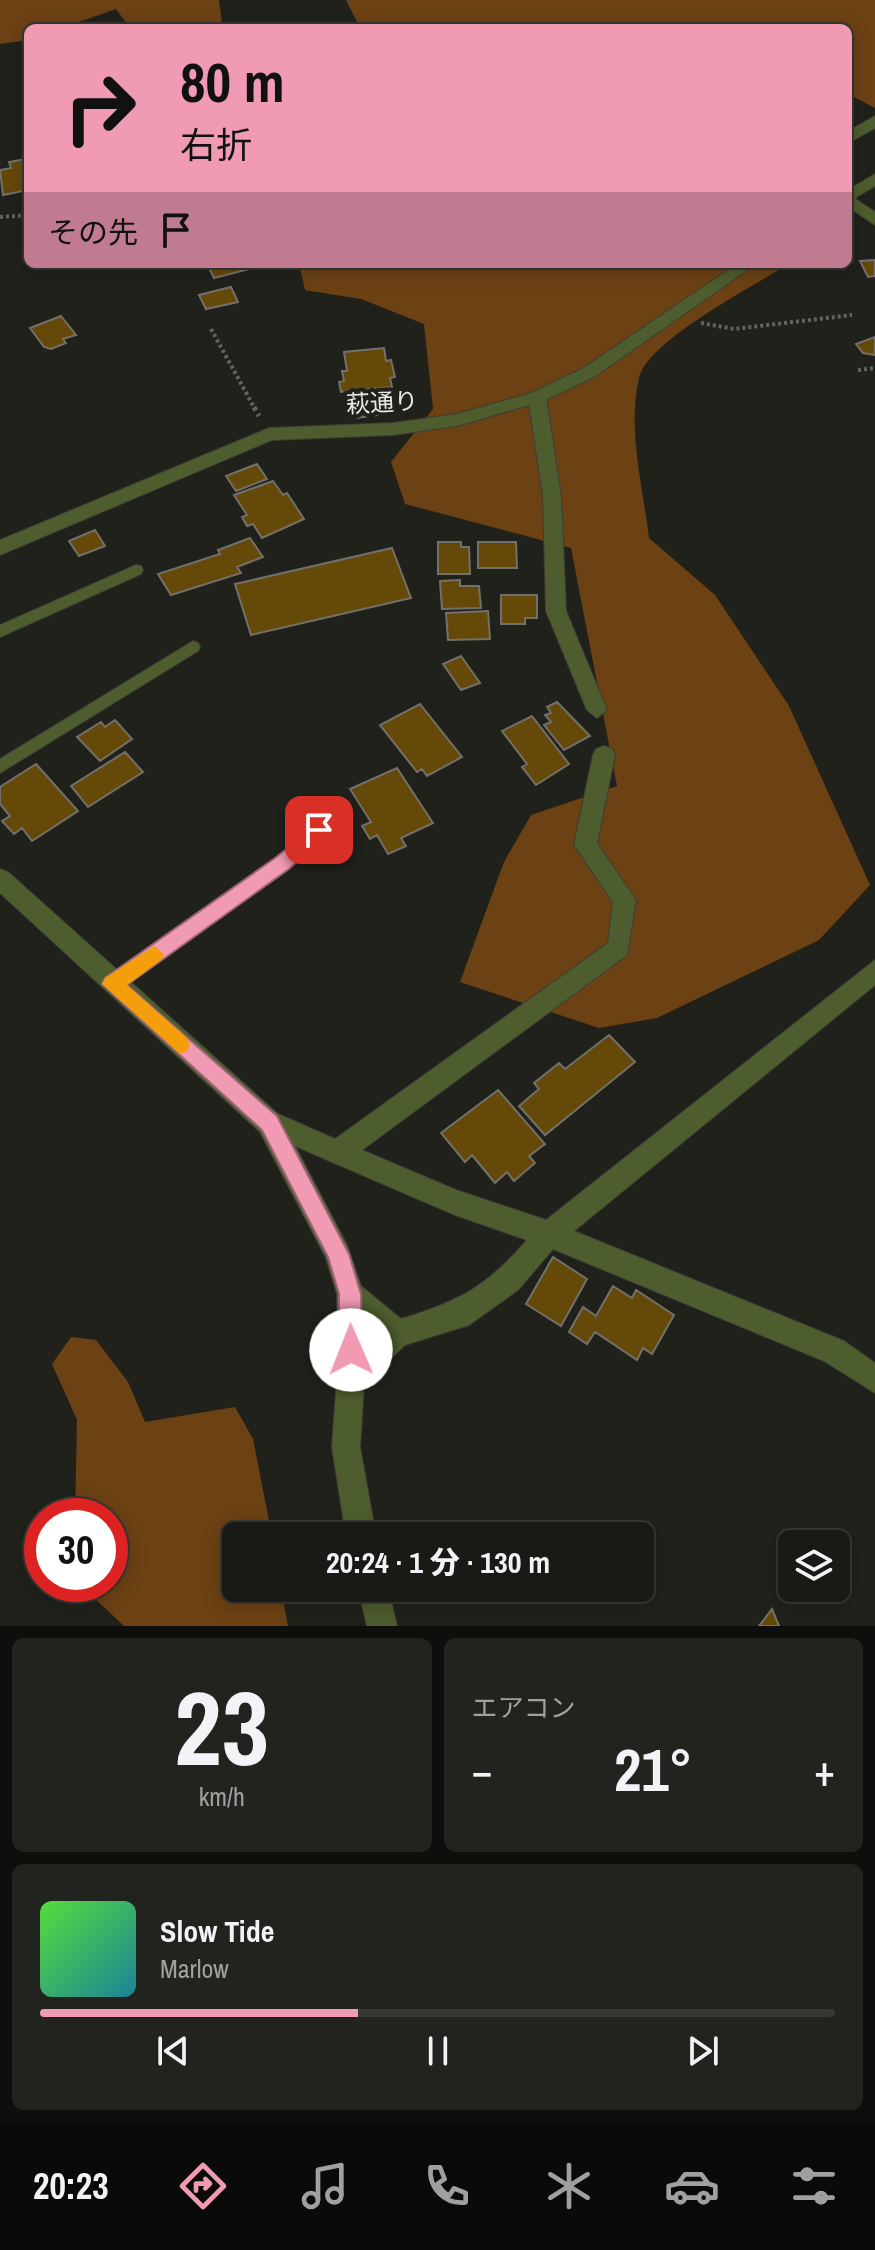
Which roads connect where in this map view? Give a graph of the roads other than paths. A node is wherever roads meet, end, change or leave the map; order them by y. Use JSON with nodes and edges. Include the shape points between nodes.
{"nodes":[{"id":1,"x":875,"y":121,"type":"edge"},
{"id":2,"x":852,"y":135,"type":"edge"},
{"id":3,"x":875,"y":179,"type":"edge"},
{"id":4,"x":852,"y":191,"type":"edge"},
{"id":5,"x":852,"y":194,"type":"edge"},
{"id":6,"x":875,"y":220,"type":"edge"},
{"id":7,"x":742,"y":268,"type":"edge"},
{"id":8,"x":537,"y":397,"type":"junction"},
{"id":9,"x":0,"y":548,"type":"edge"},
{"id":10,"x":136,"y":570,"type":"dead end"},
{"id":11,"x":0,"y":631,"type":"edge"},
{"id":12,"x":193,"y":647,"type":"dead end"},
{"id":13,"x":597,"y":710,"type":"dead end"},
{"id":14,"x":604,"y":755,"type":"dead end"},
{"id":15,"x":0,"y":767,"type":"edge"},
{"id":16,"x":337,"y":814,"type":"dead end"},
{"id":17,"x":0,"y":879,"type":"edge"},
{"id":18,"x":875,"y":971,"type":"edge"},
{"id":19,"x":112,"y":984,"type":"junction"},
{"id":20,"x":269,"y":1123,"type":"junction"},
{"id":21,"x":339,"y":1151,"type":"junction"},
{"id":22,"x":549,"y":1234,"type":"junction"},
{"id":23,"x":350,"y":1294,"type":"junction"},
{"id":24,"x":397,"y":1334,"type":"junction"},
{"id":25,"x":351,"y":1378,"type":"junction"},
{"id":26,"x":875,"y":1379,"type":"edge"},
{"id":27,"x":359,"y":1522,"type":"edge"},
{"id":28,"x":376,"y":1602,"type":"edge"},
{"id":29,"x":382,"y":1626,"type":"edge"}],
"edges":[{"from":1,"to":2,"type":"street"},
{"from":3,"to":4,"type":"street"},
{"from":5,"to":6,"type":"street"},
{"from":7,"to":8,"type":"street","name":"萩通り","via":[[588,373]]},
{"from":8,"to":9,"type":"street","name":"萩通り","via":[[419,426],[269,434]]},
{"from":8,"to":13,"type":"street","via":[[552,496],[556,611]]},
{"from":10,"to":11,"type":"lane"},
{"from":12,"to":15,"type":"lane"},
{"from":14,"to":21,"type":"street","via":[[585,845],[625,900],[619,948]]},
{"from":16,"to":19,"type":"lane","via":[[282,864]]},
{"from":17,"to":19,"type":"street"},
{"from":18,"to":22,"type":"street"},
{"from":19,"to":20,"type":"street"},
{"from":20,"to":21,"type":"street"},
{"from":20,"to":23,"type":"street","via":[[338,1254]]},
{"from":21,"to":22,"type":"street","via":[[455,1202]]},
{"from":22,"to":24,"type":"street","via":[[509,1281],[459,1315]]},
{"from":22,"to":26,"type":"street","via":[[834,1351]]},
{"from":23,"to":24,"type":"street"},
{"from":23,"to":25,"type":"street"},
{"from":24,"to":25,"type":"street"},
{"from":25,"to":27,"type":"street","via":[[346,1447]]},
{"from":28,"to":29,"type":"street"}]}
